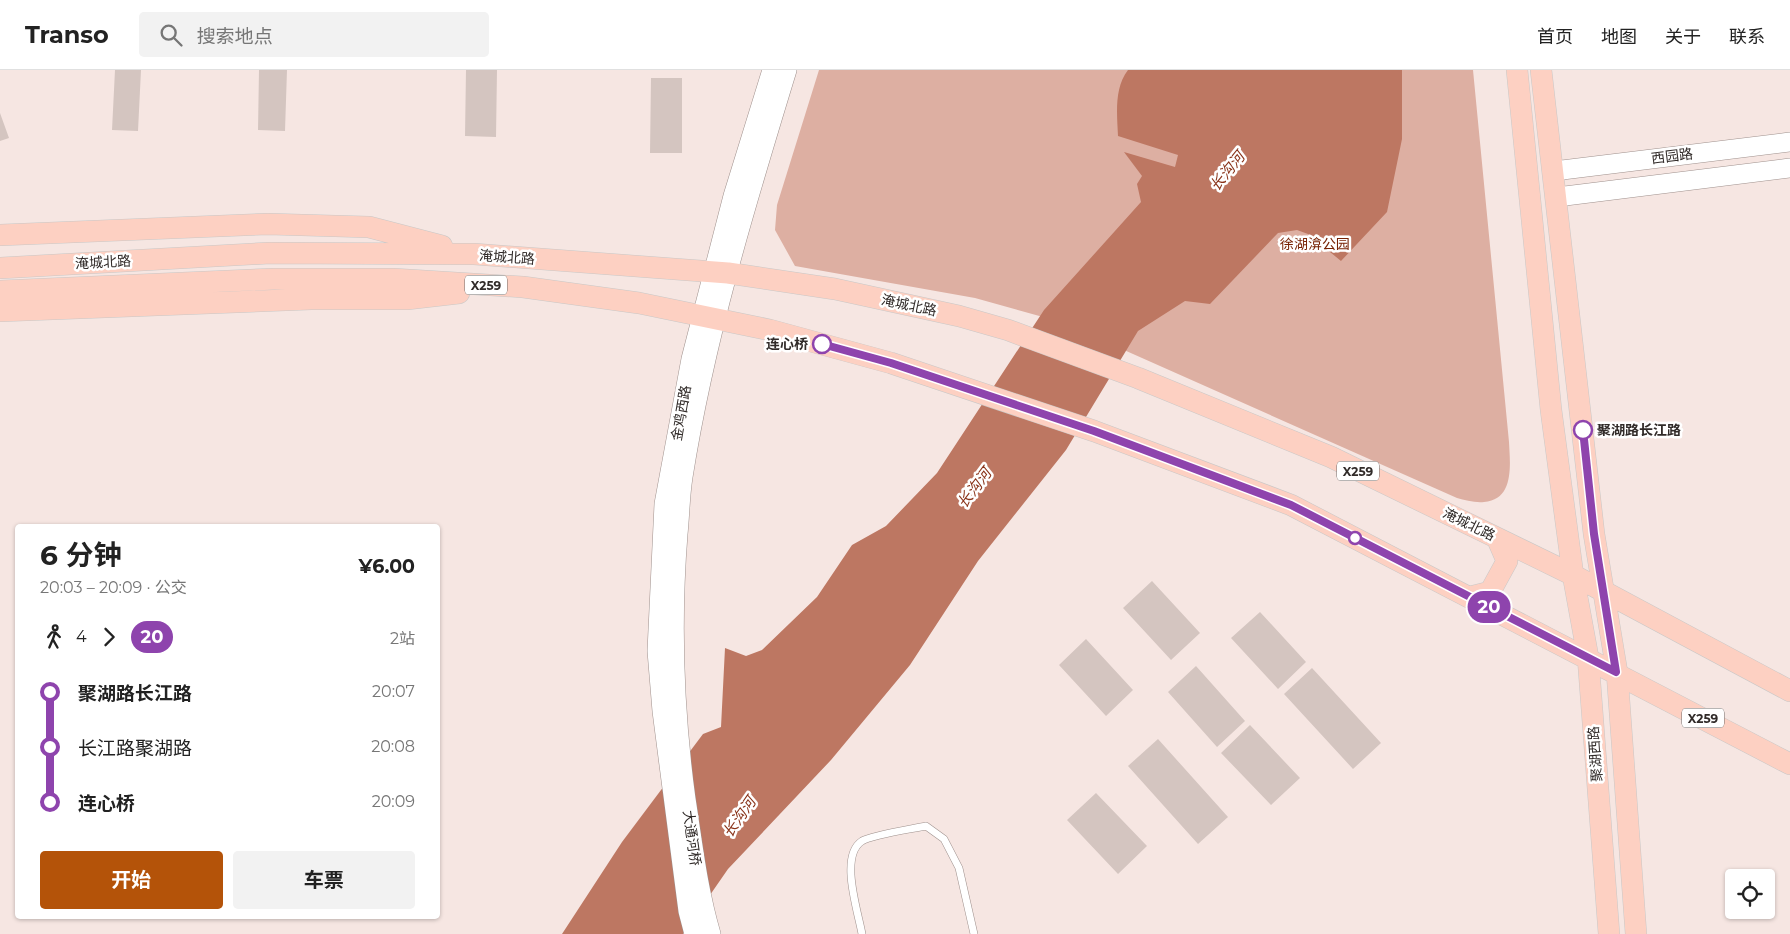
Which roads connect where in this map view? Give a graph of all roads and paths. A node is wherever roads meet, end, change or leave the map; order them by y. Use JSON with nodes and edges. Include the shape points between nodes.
{"nodes":[{"id":1,"x":772,"y":70,"type":"edge"},
{"id":2,"x":788,"y":70,"type":"edge"},
{"id":3,"x":1517,"y":70,"type":"edge"},
{"id":4,"x":1541,"y":70,"type":"edge"},
{"id":5,"x":1790,"y":142,"type":"edge"},
{"id":6,"x":1790,"y":168,"type":"edge"},
{"id":7,"x":1554,"y":171,"type":"junction"},
{"id":8,"x":1557,"y":197,"type":"junction"},
{"id":9,"x":0,"y":235,"type":"edge"},
{"id":10,"x":474,"y":254,"type":"junction"},
{"id":11,"x":0,"y":268,"type":"edge"},
{"id":12,"x":721,"y":272,"type":"junction"},
{"id":13,"x":523,"y":287,"type":"junction"},
{"id":14,"x":0,"y":291,"type":"edge"},
{"id":15,"x":0,"y":311,"type":"edge"},
{"id":16,"x":708,"y":319,"type":"junction"},
{"id":17,"x":1497,"y":538,"type":"junction"},
{"id":18,"x":1573,"y":575,"type":"junction"},
{"id":19,"x":1603,"y":590,"type":"junction"},
{"id":20,"x":1470,"y":596,"type":"junction"},
{"id":21,"x":1588,"y":657,"type":"junction"},
{"id":22,"x":1616,"y":672,"type":"junction"},
{"id":23,"x":1790,"y":691,"type":"edge"},
{"id":24,"x":674,"y":758,"type":"joint"},
{"id":25,"x":1790,"y":764,"type":"edge"},
{"id":26,"x":704,"y":931,"type":"edge"},
{"id":27,"x":862,"y":934,"type":"edge"},
{"id":28,"x":974,"y":934,"type":"edge"},
{"id":29,"x":1610,"y":934,"type":"edge"},
{"id":30,"x":1636,"y":934,"type":"edge"}],
"edges":[{"from":1,"to":12,"type":"street","name":"金鸡西路","via":[[733,196]]},
{"from":2,"to":12,"type":"street","name":"金鸡西路","via":[[736,236]]},
{"from":3,"to":18,"type":"main road","name":"聚湖西路","via":[[1551,410]]},
{"from":4,"to":7,"type":"main road","name":"聚湖西路"},
{"from":5,"to":7,"type":"street","name":"西园路"},
{"from":6,"to":8,"type":"street","name":"西园路"},
{"from":7,"to":8,"type":"main road","name":"聚湖西路"},
{"from":8,"to":19,"type":"main road","name":"聚湖西路"},
{"from":9,"to":10,"type":"main road","via":[[268,224],[360,226]]},
{"from":10,"to":11,"type":"main road","name":"淹城北路","number":"X259","via":[[270,253]]},
{"from":10,"to":12,"type":"main road","name":"淹城北路","number":"X259"},
{"from":12,"to":16,"type":"street","name":"金鸡西路"},
{"from":12,"to":17,"type":"main road","name":"淹城北路","number":"X259","via":[[835,289],[1008,330],[1138,378],[1331,457]]},
{"from":13,"to":14,"type":"main road","name":"淹城北路","number":"X259","via":[[393,279],[274,279]]},
{"from":13,"to":15,"type":"main road","via":[[407,299],[311,299]]},
{"from":13,"to":16,"type":"main road","name":"淹城北路","number":"X259","via":[[639,303]]},
{"from":16,"to":20,"type":"main road","name":"淹城北路","number":"X259","via":[[770,330],[891,363],[1094,431],[1291,505]]},
{"from":16,"to":24,"type":"street","name":"金鸡西路","via":[[691,359],[664,504],[657,651]]},
{"from":17,"to":18,"type":"main road","name":"淹城北路","number":"X259"},
{"from":17,"to":20,"type":"main road","via":[[1507,561],[1490,592]]},
{"from":18,"to":19,"type":"main road","name":"淹城北路","number":"X259"},
{"from":18,"to":21,"type":"main road","name":"聚湖西路"},
{"from":19,"to":22,"type":"main road","name":"聚湖西路"},
{"from":19,"to":23,"type":"main road","name":"淹城北路","number":"X259"},
{"from":20,"to":21,"type":"main road","number":"X259"},
{"from":21,"to":22,"type":"main road","number":"X259"},
{"from":21,"to":29,"type":"main road","name":"聚湖西路"},
{"from":22,"to":25,"type":"main road","number":"X259"},
{"from":22,"to":30,"type":"main road","name":"聚湖西路"},
{"from":24,"to":26,"type":"street","name":"大通河桥","via":[[701,896]]},
{"from":27,"to":28,"type":"lane","via":[[850,868],[852,851],[862,841],[926,826],[944,839],[959,868]]}]}
